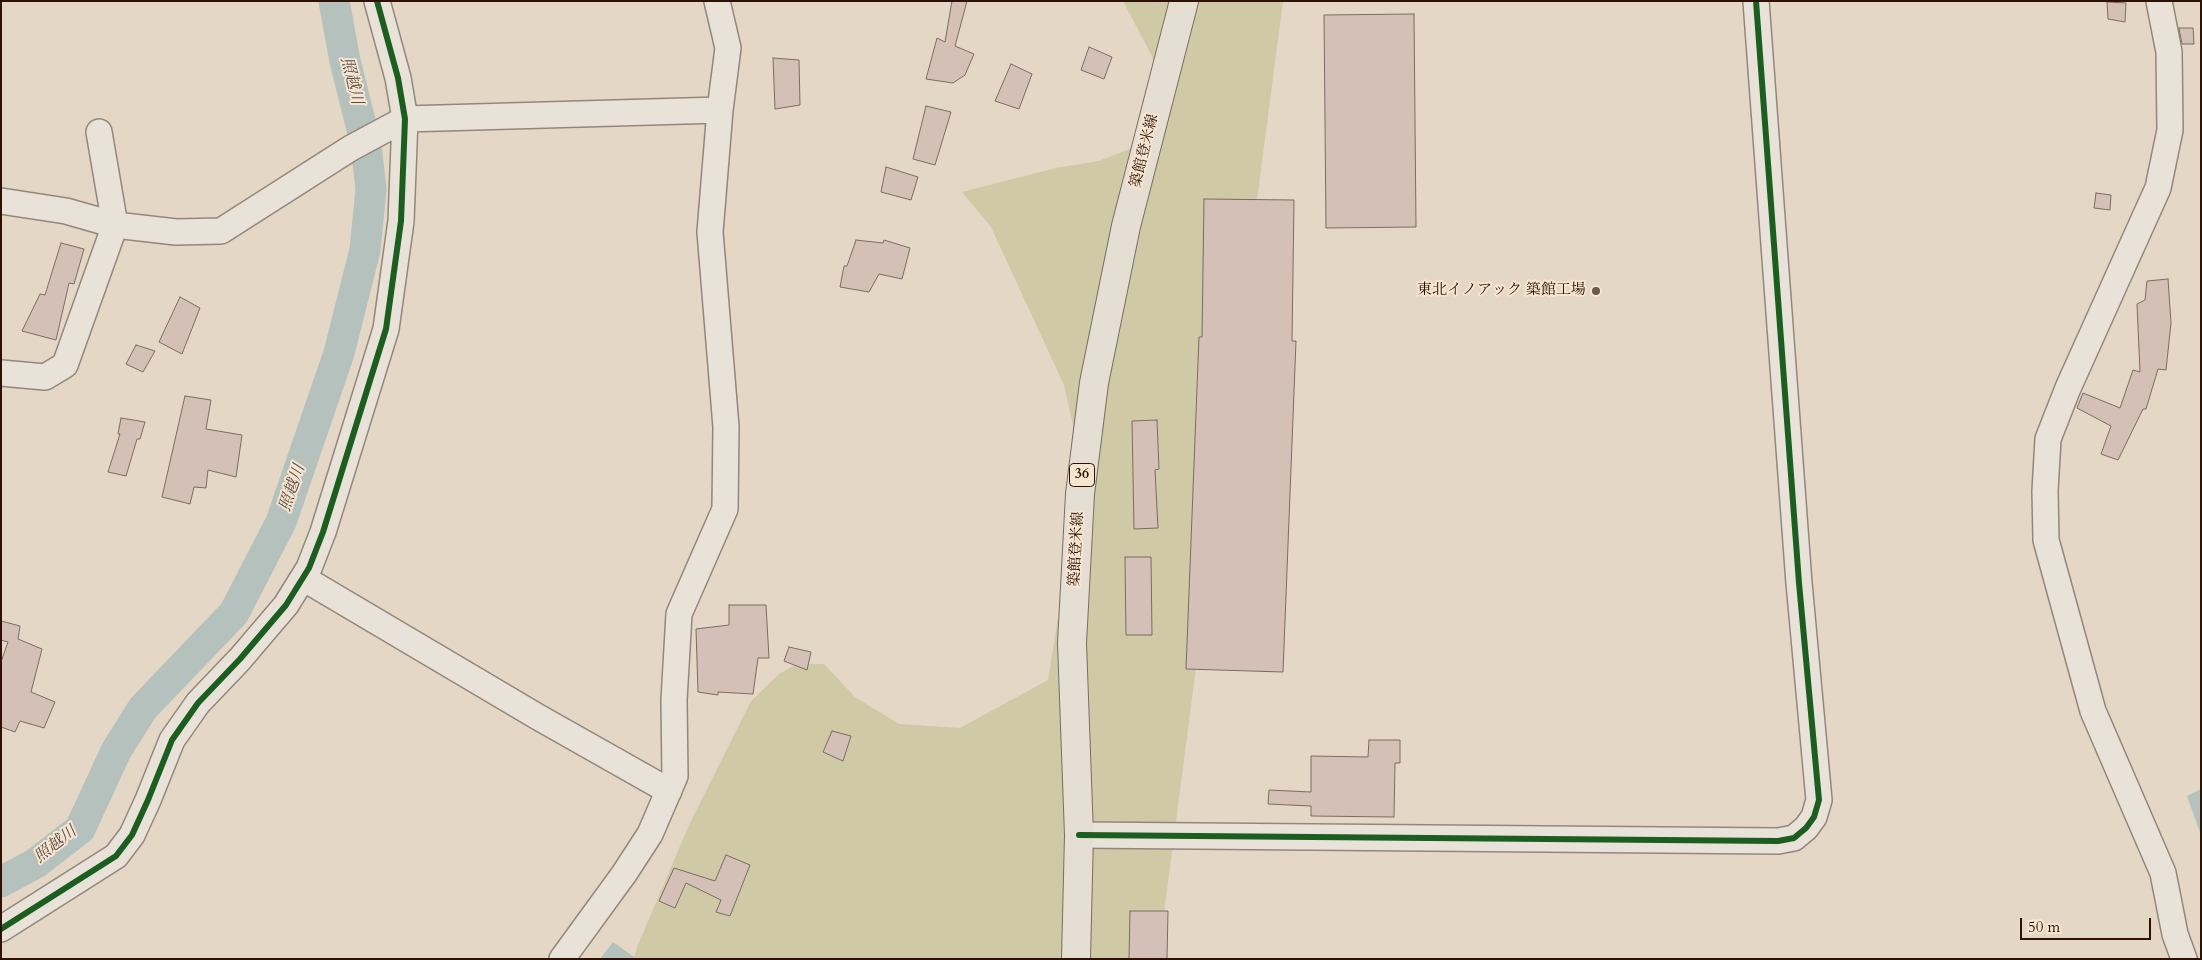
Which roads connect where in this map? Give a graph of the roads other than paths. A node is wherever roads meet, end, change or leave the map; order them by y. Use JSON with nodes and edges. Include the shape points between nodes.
{"nodes":[{"id":1,"x":377,"y":1,"type":"edge"},
{"id":2,"x":717,"y":1,"type":"edge"},
{"id":3,"x":1184,"y":1,"type":"edge"},
{"id":4,"x":1756,"y":1,"type":"edge"},
{"id":5,"x":2160,"y":1,"type":"edge"},
{"id":6,"x":720,"y":110,"type":"junction"},
{"id":7,"x":405,"y":119,"type":"junction"},
{"id":8,"x":99,"y":132,"type":"dead end"},
{"id":9,"x":1,"y":201,"type":"edge"},
{"id":10,"x":115,"y":225,"type":"junction"},
{"id":11,"x":1,"y":373,"type":"edge"},
{"id":12,"x":303,"y":578,"type":"junction"},
{"id":13,"x":669,"y":791,"type":"junction"},
{"id":14,"x":1079,"y":836,"type":"junction"},
{"id":15,"x":1,"y":929,"type":"edge"},
{"id":16,"x":562,"y":959,"type":"edge"},
{"id":17,"x":1076,"y":959,"type":"edge"},
{"id":18,"x":2184,"y":959,"type":"edge"}],
"edges":[{"from":1,"to":7,"type":"street","via":[[398,78]]},
{"from":2,"to":6,"type":"street","via":[[728,48]]},
{"from":3,"to":14,"type":"main road","name":"築館登米線","number":"36","via":[[1126,226],[1094,383],[1080,494],[1072,643]]},
{"from":4,"to":14,"type":"street","via":[[1799,583],[1819,800],[1814,817],[1806,828],[1794,838],[1778,841]]},
{"from":5,"to":18,"type":"street","via":[[2169,52],[2170,130],[2158,188],[2048,439],[2046,540],[2093,711],[2163,873],[2175,934]]},
{"from":6,"to":7,"type":"street"},
{"from":6,"to":13,"type":"street","via":[[710,232],[726,427],[725,509],[679,614],[674,700],[675,776]]},
{"from":7,"to":10,"type":"street","via":[[351,148],[221,230],[176,232]]},
{"from":7,"to":12,"type":"street","via":[[401,221],[386,329],[323,532]]},
{"from":8,"to":10,"type":"street"},
{"from":9,"to":10,"type":"street","via":[[66,211]]},
{"from":10,"to":11,"type":"street","via":[[65,365],[45,377]]},
{"from":12,"to":13,"type":"street"},
{"from":12,"to":15,"type":"street","via":[[286,605],[198,703],[172,740],[132,834],[116,856]]},
{"from":13,"to":16,"type":"street","via":[[650,834]]},
{"from":14,"to":17,"type":"main road","name":"築館登米線","number":"36"}]}
